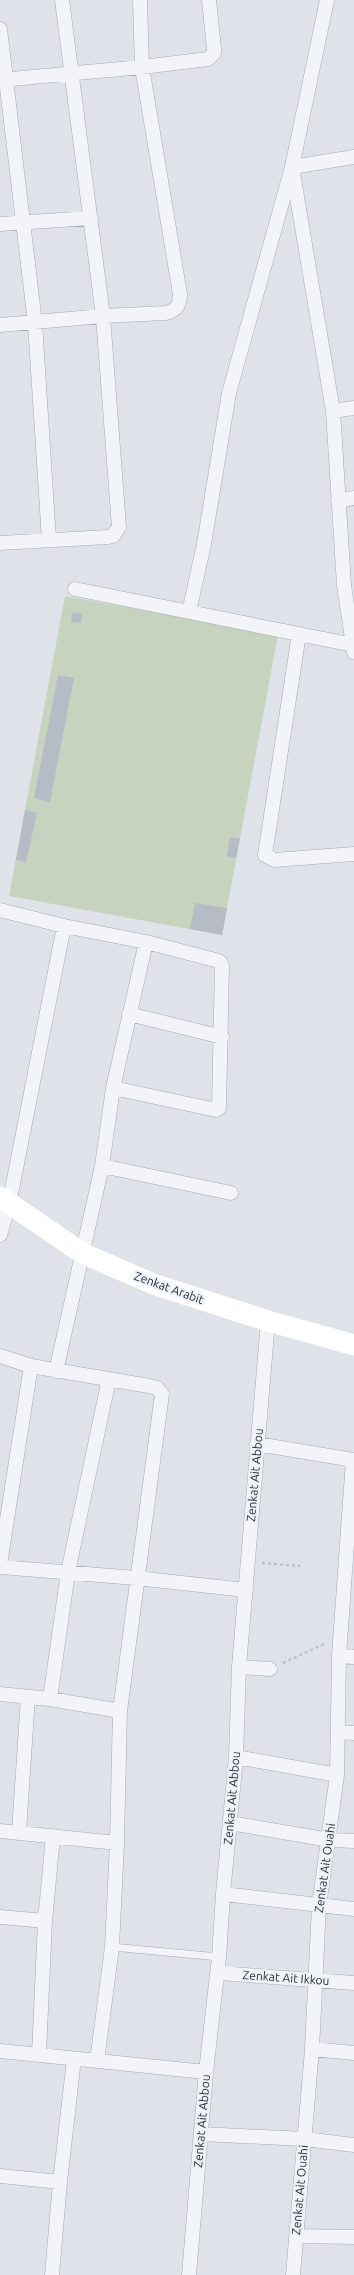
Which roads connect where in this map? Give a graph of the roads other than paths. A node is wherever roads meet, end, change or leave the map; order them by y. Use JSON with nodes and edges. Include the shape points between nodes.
{"nodes":[{"id":1,"x":62,"y":0,"type":"edge"},
{"id":2,"x":140,"y":0,"type":"edge"},
{"id":3,"x":209,"y":0,"type":"edge"},
{"id":4,"x":327,"y":0,"type":"edge"},
{"id":5,"x":0,"y":29,"type":"edge"},
{"id":6,"x":142,"y":67,"type":"junction"},
{"id":7,"x":73,"y":73,"type":"junction"},
{"id":8,"x":4,"y":80,"type":"edge"},
{"id":9,"x":354,"y":157,"type":"edge"},
{"id":10,"x":292,"y":167,"type":"junction"},
{"id":11,"x":91,"y":218,"type":"junction"},
{"id":12,"x":23,"y":221,"type":"junction"},
{"id":13,"x":0,"y":224,"type":"edge"},
{"id":14,"x":103,"y":316,"type":"junction"},
{"id":15,"x":35,"y":323,"type":"junction"},
{"id":16,"x":0,"y":325,"type":"edge"},
{"id":17,"x":354,"y":408,"type":"edge"},
{"id":18,"x":333,"y":411,"type":"junction"},
{"id":19,"x":354,"y":498,"type":"edge"},
{"id":20,"x":338,"y":501,"type":"junction"},
{"id":21,"x":49,"y":540,"type":"junction"},
{"id":22,"x":0,"y":542,"type":"edge"},
{"id":23,"x":349,"y":584,"type":"edge"},
{"id":24,"x":75,"y":589,"type":"dead end"},
{"id":25,"x":189,"y":612,"type":"junction"},
{"id":26,"x":299,"y":634,"type":"junction"},
{"id":27,"x":353,"y":648,"type":"edge"},
{"id":28,"x":354,"y":854,"type":"edge"},
{"id":29,"x":0,"y":910,"type":"edge"},
{"id":30,"x":64,"y":926,"type":"junction"},
{"id":31,"x":146,"y":942,"type":"junction"},
{"id":32,"x":129,"y":1014,"type":"junction"},
{"id":33,"x":222,"y":1037,"type":"junction"},
{"id":34,"x":113,"y":1088,"type":"junction"},
{"id":35,"x":102,"y":1166,"type":"junction"},
{"id":36,"x":231,"y":1193,"type":"dead end"},
{"id":37,"x":4,"y":1201,"type":"edge"},
{"id":38,"x":0,"y":1235,"type":"edge"},
{"id":39,"x":82,"y":1253,"type":"junction"},
{"id":40,"x":268,"y":1321,"type":"junction"},
{"id":41,"x":354,"y":1345,"type":"edge"},
{"id":42,"x":0,"y":1356,"type":"edge"},
{"id":43,"x":31,"y":1366,"type":"junction"},
{"id":44,"x":56,"y":1371,"type":"junction"},
{"id":45,"x":109,"y":1379,"type":"junction"},
{"id":46,"x":257,"y":1444,"type":"junction"},
{"id":47,"x":353,"y":1460,"type":"edge"},
{"id":48,"x":0,"y":1566,"type":"edge"},
{"id":49,"x":68,"y":1572,"type":"junction"},
{"id":50,"x":136,"y":1578,"type":"junction"},
{"id":51,"x":246,"y":1590,"type":"junction"},
{"id":52,"x":339,"y":1656,"type":"junction"},
{"id":53,"x":354,"y":1657,"type":"edge"},
{"id":54,"x":239,"y":1667,"type":"junction"},
{"id":55,"x":270,"y":1669,"type":"road end"},
{"id":56,"x":0,"y":1694,"type":"edge"},
{"id":57,"x":28,"y":1697,"type":"junction"},
{"id":58,"x":50,"y":1699,"type":"junction"},
{"id":59,"x":120,"y":1711,"type":"junction"},
{"id":60,"x":339,"y":1732,"type":"junction"},
{"id":61,"x":354,"y":1733,"type":"edge"},
{"id":62,"x":236,"y":1758,"type":"junction"},
{"id":63,"x":337,"y":1775,"type":"junction"},
{"id":64,"x":230,"y":1823,"type":"junction"},
{"id":65,"x":0,"y":1831,"type":"edge"},
{"id":66,"x":19,"y":1832,"type":"junction"},
{"id":67,"x":53,"y":1836,"type":"junction"},
{"id":68,"x":330,"y":1840,"type":"junction"},
{"id":69,"x":354,"y":1841,"type":"edge"},
{"id":70,"x":118,"y":1844,"type":"junction"},
{"id":71,"x":223,"y":1894,"type":"junction"},
{"id":72,"x":319,"y":1906,"type":"junction"},
{"id":73,"x":354,"y":1909,"type":"edge"},
{"id":74,"x":0,"y":1917,"type":"edge"},
{"id":75,"x":45,"y":1921,"type":"junction"},
{"id":76,"x":112,"y":1947,"type":"junction"},
{"id":77,"x":220,"y":1957,"type":"junction"},
{"id":78,"x":218,"y":1973,"type":"junction"},
{"id":79,"x":314,"y":1980,"type":"junction"},
{"id":80,"x":354,"y":1983,"type":"edge"},
{"id":81,"x":312,"y":2049,"type":"junction"},
{"id":82,"x":0,"y":2051,"type":"edge"},
{"id":83,"x":354,"y":2053,"type":"edge"},
{"id":84,"x":39,"y":2054,"type":"junction"},
{"id":85,"x":74,"y":2058,"type":"junction"},
{"id":86,"x":97,"y":2061,"type":"junction"},
{"id":87,"x":206,"y":2072,"type":"junction"},
{"id":88,"x":201,"y":2134,"type":"junction"},
{"id":89,"x":305,"y":2139,"type":"junction"},
{"id":90,"x":354,"y":2145,"type":"edge"},
{"id":91,"x":0,"y":2176,"type":"edge"},
{"id":92,"x":60,"y":2182,"type":"junction"},
{"id":93,"x":296,"y":2236,"type":"junction"},
{"id":94,"x":354,"y":2238,"type":"edge"},
{"id":95,"x":52,"y":2275,"type":"edge"},
{"id":96,"x":189,"y":2275,"type":"edge"},
{"id":97,"x":293,"y":2275,"type":"edge"}],
"edges":[{"from":1,"to":7,"type":"street"},
{"from":2,"to":6,"type":"street"},
{"from":3,"to":6,"type":"street","via":[[214,49],[212,56],[205,60]]},
{"from":4,"to":10,"type":"street"},
{"from":5,"to":8,"type":"street"},
{"from":6,"to":7,"type":"street"},
{"from":6,"to":14,"type":"street","via":[[180,303],[171,312]]},
{"from":7,"to":8,"type":"street"},
{"from":7,"to":11,"type":"street"},
{"from":8,"to":12,"type":"street"},
{"from":9,"to":10,"type":"street"},
{"from":10,"to":18,"type":"street"},
{"from":10,"to":25,"type":"street","via":[[229,393],[204,544]]},
{"from":11,"to":12,"type":"street"},
{"from":11,"to":14,"type":"street"},
{"from":12,"to":13,"type":"street"},
{"from":12,"to":15,"type":"street"},
{"from":14,"to":15,"type":"street"},
{"from":14,"to":21,"type":"street","via":[[119,527],[113,536],[108,538]]},
{"from":15,"to":16,"type":"street"},
{"from":15,"to":21,"type":"street"},
{"from":17,"to":18,"type":"street"},
{"from":18,"to":20,"type":"street"},
{"from":19,"to":20,"type":"street"},
{"from":20,"to":23,"type":"street"},
{"from":21,"to":22,"type":"street"},
{"from":23,"to":27,"type":"street"},
{"from":24,"to":25,"type":"street"},
{"from":25,"to":26,"type":"street"},
{"from":26,"to":27,"type":"street"},
{"from":26,"to":28,"type":"street","via":[[265,855],[274,860]]},
{"from":29,"to":30,"type":"street"},
{"from":30,"to":31,"type":"street"},
{"from":30,"to":37,"type":"street"},
{"from":31,"to":32,"type":"street"},
{"from":31,"to":33,"type":"street","via":[[219,961],[223,972]]},
{"from":32,"to":33,"type":"street"},
{"from":32,"to":34,"type":"street"},
{"from":33,"to":34,"type":"street","via":[[220,1103],[216,1110]]},
{"from":34,"to":35,"type":"street"},
{"from":35,"to":36,"type":"street"},
{"from":35,"to":39,"type":"street"},
{"from":37,"to":38,"type":"street"},
{"from":37,"to":39,"type":"street","name":"Zenkat Arabit"},
{"from":39,"to":40,"type":"street","name":"Zenkat Arabit","via":[[153,1284]]},
{"from":39,"to":44,"type":"street"},
{"from":40,"to":41,"type":"street","name":"Zenkat Arabit"},
{"from":40,"to":46,"type":"street","name":"Zenkat Ait Abbou"},
{"from":42,"to":43,"type":"street"},
{"from":43,"to":44,"type":"street"},
{"from":43,"to":48,"type":"street"},
{"from":44,"to":45,"type":"street"},
{"from":45,"to":49,"type":"street"},
{"from":45,"to":50,"type":"street","via":[[157,1388],[162,1394]]},
{"from":46,"to":47,"type":"street"},
{"from":46,"to":51,"type":"street","name":"Zenkat Ait Abbou"},
{"from":47,"to":52,"type":"street","name":"Zenkat Ait Ouahi"},
{"from":48,"to":49,"type":"street"},
{"from":49,"to":50,"type":"street"},
{"from":49,"to":58,"type":"street"},
{"from":50,"to":51,"type":"street"},
{"from":50,"to":59,"type":"street"},
{"from":51,"to":54,"type":"street","name":"Zenkat Ait Abbou"},
{"from":52,"to":53,"type":"street"},
{"from":52,"to":60,"type":"street","name":"Zenkat Ait Ouahi"},
{"from":54,"to":55,"type":"street"},
{"from":54,"to":62,"type":"street","name":"Zenkat Ait Abbou"},
{"from":56,"to":57,"type":"street"},
{"from":57,"to":58,"type":"street"},
{"from":57,"to":66,"type":"street"},
{"from":58,"to":59,"type":"street"},
{"from":59,"to":70,"type":"street"},
{"from":60,"to":61,"type":"street"},
{"from":60,"to":63,"type":"street","name":"Zenkat Ait Ouahi"},
{"from":62,"to":63,"type":"street"},
{"from":62,"to":64,"type":"street","name":"Zenkat Ait Abbou"},
{"from":63,"to":68,"type":"street","name":"Zenkat Ait Ouahi"},
{"from":64,"to":68,"type":"street"},
{"from":64,"to":71,"type":"street","name":"Zenkat Ait Abbou"},
{"from":65,"to":66,"type":"street"},
{"from":66,"to":67,"type":"street"},
{"from":67,"to":70,"type":"street"},
{"from":67,"to":75,"type":"street"},
{"from":68,"to":69,"type":"street"},
{"from":68,"to":72,"type":"street","name":"Zenkat Ait Ouahi"},
{"from":70,"to":76,"type":"street"},
{"from":71,"to":72,"type":"street"},
{"from":71,"to":77,"type":"street","name":"Zenkat Ait Abbou"},
{"from":72,"to":73,"type":"street"},
{"from":72,"to":79,"type":"street","name":"Zenkat Ait Ouahi"},
{"from":74,"to":75,"type":"street"},
{"from":75,"to":84,"type":"street"},
{"from":76,"to":77,"type":"lane"},
{"from":76,"to":86,"type":"street"},
{"from":77,"to":78,"type":"street","name":"Zenkat Ait Abbou"},
{"from":78,"to":79,"type":"street","name":"Zenkat Ait Ikkou"},
{"from":78,"to":87,"type":"street","name":"Zenkat Ait Abbou"},
{"from":79,"to":80,"type":"street","name":"Zenkat Ait Ikkou"},
{"from":79,"to":81,"type":"street","name":"Zenkat Ait Ouahi"},
{"from":81,"to":83,"type":"street"},
{"from":81,"to":89,"type":"street","name":"Zenkat Ait Ouahi"},
{"from":82,"to":84,"type":"street"},
{"from":84,"to":85,"type":"street"},
{"from":85,"to":86,"type":"street"},
{"from":85,"to":92,"type":"street"},
{"from":86,"to":87,"type":"street"},
{"from":87,"to":88,"type":"street","name":"Zenkat Ait Abbou"},
{"from":88,"to":89,"type":"street"},
{"from":88,"to":96,"type":"street","name":"Zenkat Ait Abbou"},
{"from":89,"to":90,"type":"street"},
{"from":89,"to":93,"type":"street","name":"Zenkat Ait Ouahi"},
{"from":91,"to":92,"type":"street"},
{"from":92,"to":95,"type":"street"},
{"from":93,"to":94,"type":"street"},
{"from":93,"to":97,"type":"street","name":"Zenkat Ait Ouahi"}]}
